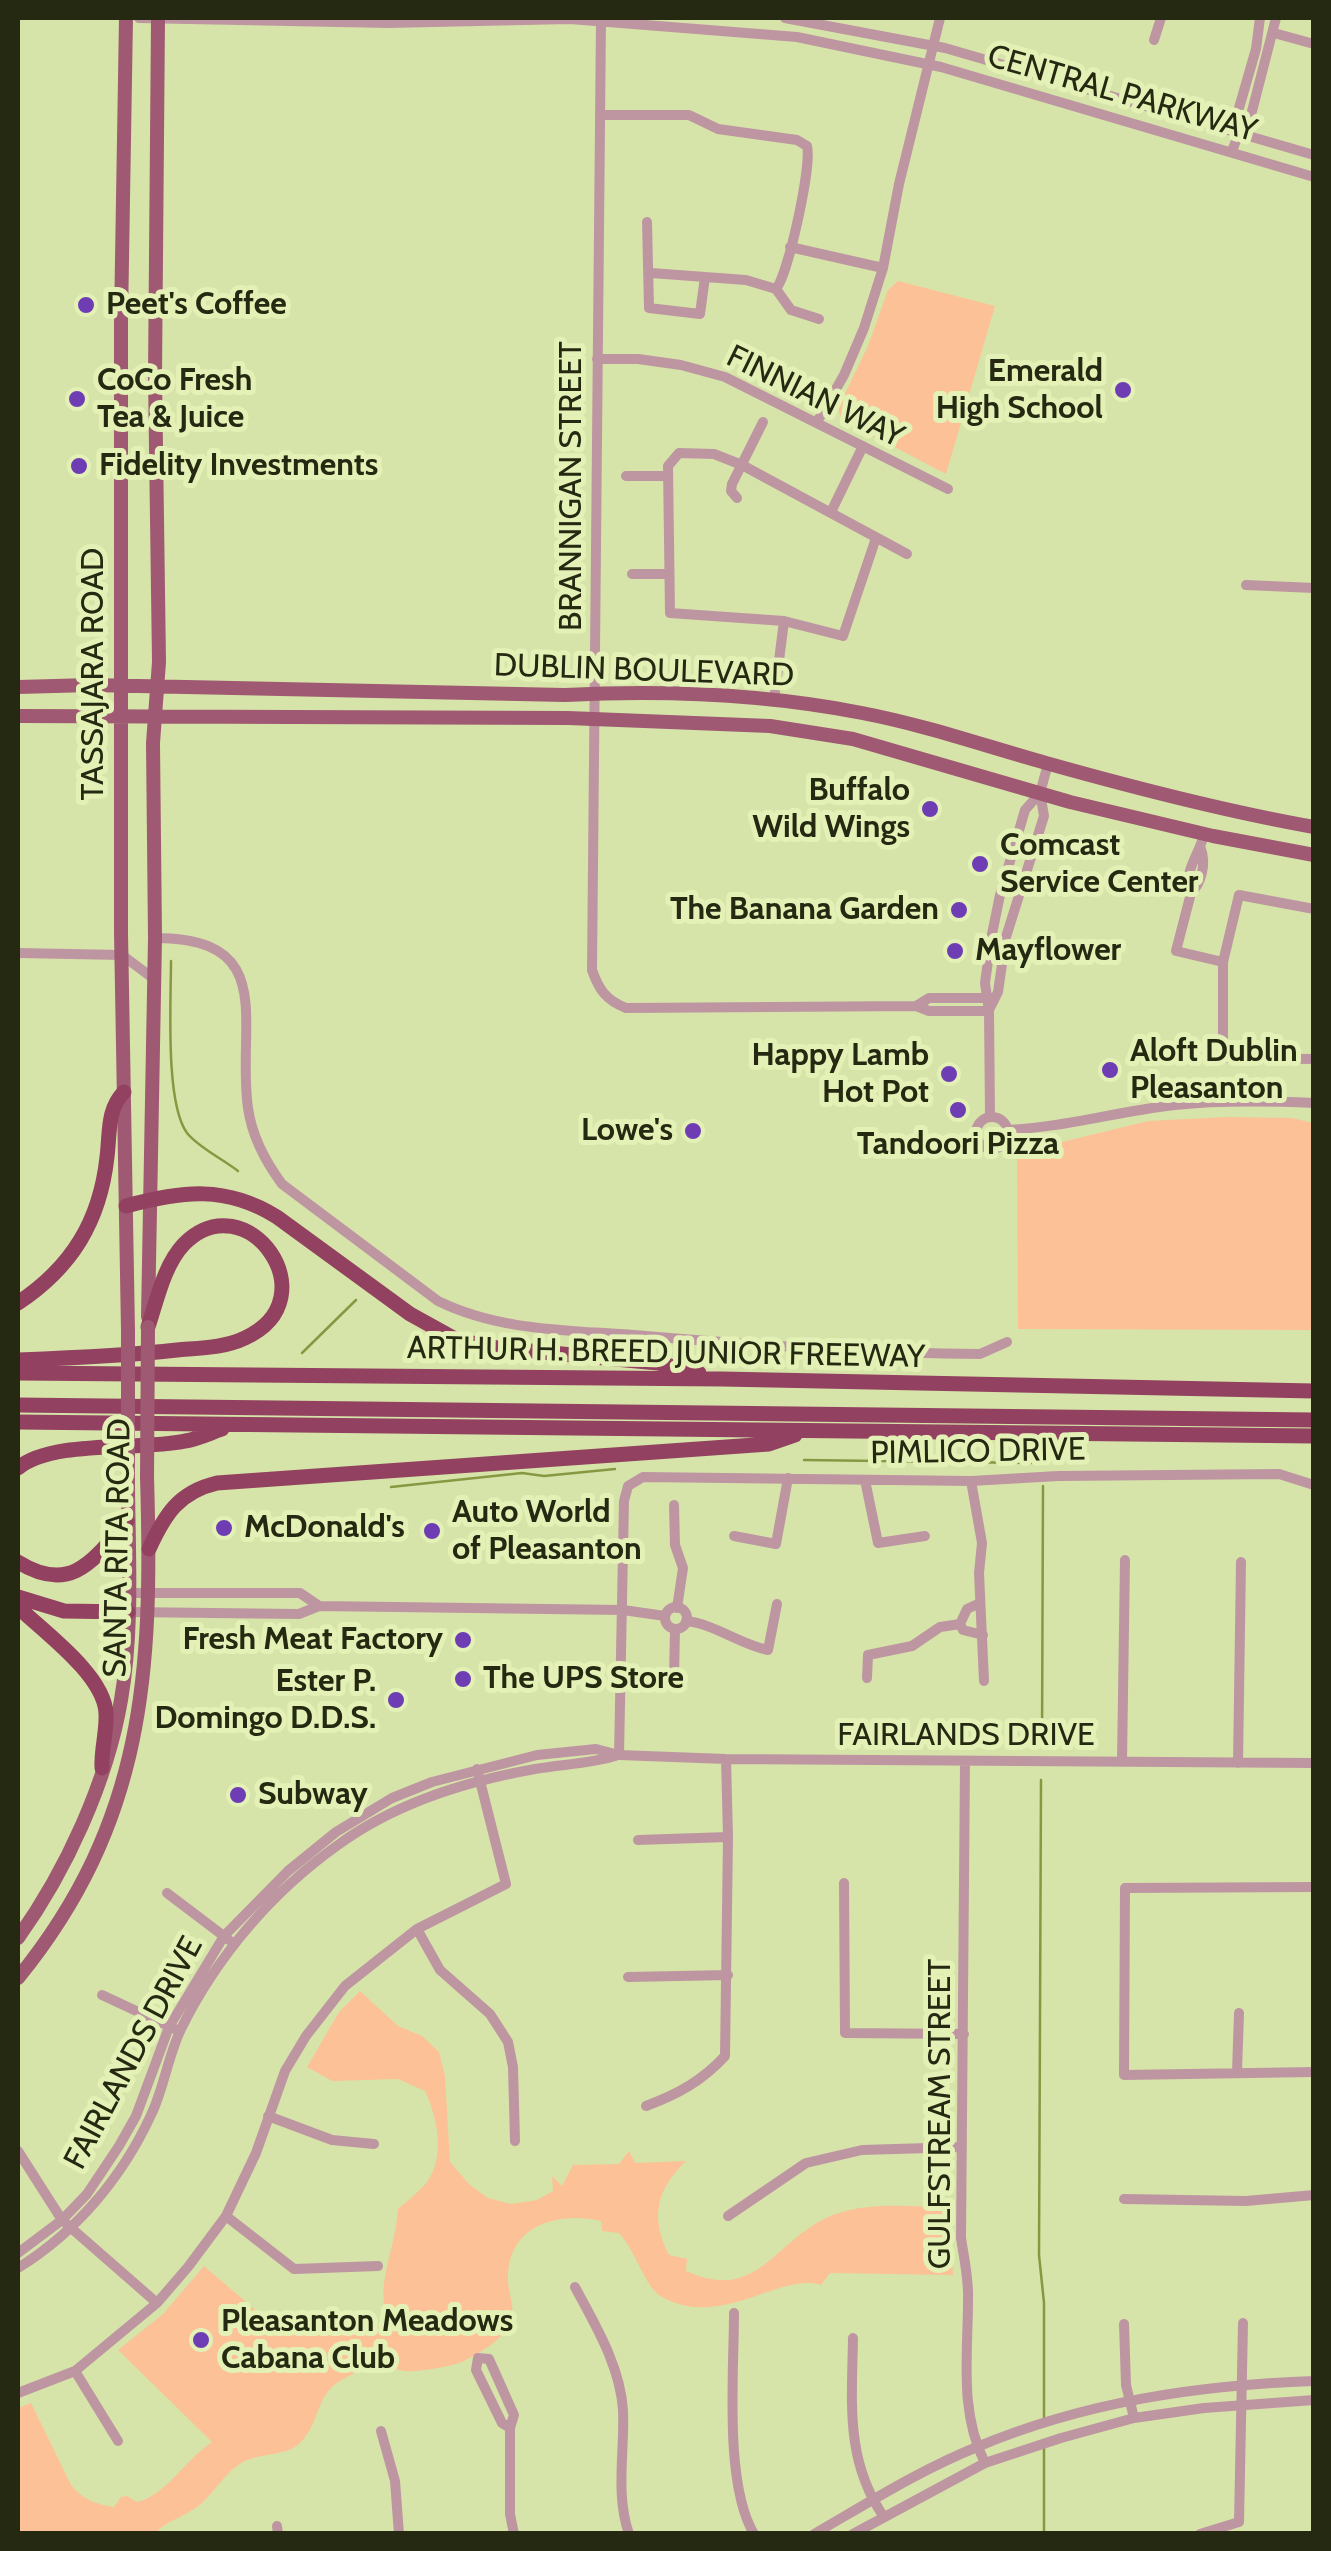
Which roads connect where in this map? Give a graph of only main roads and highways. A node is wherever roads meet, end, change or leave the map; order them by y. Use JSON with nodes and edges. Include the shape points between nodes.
{"nodes":[{"id":1,"x":126,"y":18,"type":"edge"},
{"id":2,"x":158,"y":18,"type":"edge"},
{"id":3,"x":122,"y":686,"type":"junction"},
{"id":4,"x":18,"y":687,"type":"edge"},
{"id":5,"x":157,"y":687,"type":"junction"},
{"id":6,"x":18,"y":716,"type":"edge"},
{"id":7,"x":122,"y":717,"type":"junction"},
{"id":8,"x":155,"y":717,"type":"junction"},
{"id":9,"x":1314,"y":827,"type":"edge"},
{"id":10,"x":1314,"y":855,"type":"edge"},
{"id":11,"x":124,"y":1092,"type":"junction"},
{"id":12,"x":152,"y":1199,"type":"junction"},
{"id":13,"x":126,"y":1206,"type":"junction"},
{"id":14,"x":18,"y":1302,"type":"edge"},
{"id":15,"x":148,"y":1327,"type":"junction"},
{"id":16,"x":128,"y":1331,"type":"joint"},
{"id":17,"x":18,"y":1360,"type":"edge"},
{"id":18,"x":18,"y":1373,"type":"edge"},
{"id":19,"x":722,"y":1380,"type":"junction"},
{"id":20,"x":1314,"y":1391,"type":"edge"},
{"id":21,"x":18,"y":1405,"type":"edge"},
{"id":22,"x":1314,"y":1420,"type":"edge"},
{"id":23,"x":18,"y":1422,"type":"edge"},
{"id":24,"x":232,"y":1425,"type":"junction"},
{"id":25,"x":810,"y":1430,"type":"junction"},
{"id":26,"x":1314,"y":1436,"type":"edge"},
{"id":27,"x":18,"y":1468,"type":"edge"},
{"id":28,"x":127,"y":1521,"type":"junction"},
{"id":29,"x":149,"y":1549,"type":"junction"},
{"id":30,"x":18,"y":1562,"type":"edge"},
{"id":31,"x":18,"y":1597,"type":"edge"},
{"id":32,"x":18,"y":1607,"type":"edge"},
{"id":33,"x":128,"y":1612,"type":"junction"},
{"id":34,"x":102,"y":1768,"type":"junction"},
{"id":35,"x":18,"y":1938,"type":"edge"},
{"id":36,"x":18,"y":1978,"type":"edge"}],
"edges":[{"from":1,"to":3,"type":"main road","name":"TASSAJARA ROAD"},
{"from":2,"to":5,"type":"main road","name":"TASSAJARA ROAD"},
{"from":3,"to":4,"type":"main road","name":"DUBLIN BOULEVARD"},
{"from":3,"to":5,"type":"main road","name":"DUBLIN BOULEVARD"},
{"from":3,"to":7,"type":"main road","name":"TASSAJARA ROAD"},
{"from":5,"to":8,"type":"main road","name":"TASSAJARA ROAD"},
{"from":5,"to":9,"type":"main road","name":"DUBLIN BOULEVARD","via":[[774,700],[902,722],[1217,809]]},
{"from":6,"to":7,"type":"main road","name":"DUBLIN BOULEVARD"},
{"from":7,"to":8,"type":"main road","name":"DUBLIN BOULEVARD"},
{"from":7,"to":11,"type":"main road","name":"TASSAJARA ROAD"},
{"from":8,"to":10,"type":"main road","name":"DUBLIN BOULEVARD","via":[[730,723],[811,732],[896,749],[1203,842]]},
{"from":8,"to":12,"type":"main road","name":"TASSAJARA ROAD"},
{"from":11,"to":13,"type":"main road","name":"TASSAJARA ROAD"},
{"from":11,"to":14,"type":"highway","via":[[113,1103],[103,1190],[88,1230],[65,1264]]},
{"from":12,"to":13,"type":"highway"},
{"from":12,"to":15,"type":"main road","name":"TASSAJARA ROAD"},
{"from":12,"to":19,"type":"highway","via":[[218,1194],[256,1204],[456,1340],[658,1362]]},
{"from":13,"to":16,"type":"main road","name":"TASSAJARA ROAD"},
{"from":15,"to":17,"type":"highway","via":[[174,1258],[198,1233],[231,1226],[273,1252],[282,1277],[277,1308],[240,1341]]},
{"from":15,"to":29,"type":"main road","name":"SANTA RITA ROAD","bridge":true},
{"from":16,"to":28,"type":"main road","name":"SANTA RITA ROAD","bridge":true},
{"from":18,"to":19,"type":"highway","name":"ARTHUR H. BREED JUNIOR FREEWAY"},
{"from":19,"to":20,"type":"highway","name":"ARTHUR H. BREED JUNIOR FREEWAY"},
{"from":21,"to":22,"type":"highway"},
{"from":23,"to":24,"type":"highway"},
{"from":24,"to":25,"type":"highway"},
{"from":24,"to":27,"type":"highway","via":[[185,1442],[50,1454]]},
{"from":25,"to":26,"type":"highway"},
{"from":25,"to":29,"type":"highway","via":[[768,1444],[218,1483],[174,1504]]},
{"from":28,"to":30,"type":"highway","via":[[75,1572],[44,1574]]},
{"from":28,"to":33,"type":"main road","name":"SANTA RITA ROAD"},
{"from":29,"to":36,"type":"main road","name":"SANTA RITA ROAD","via":[[142,1703],[123,1782],[76,1894]]},
{"from":31,"to":33,"type":"highway","via":[[64,1611]]},
{"from":32,"to":34,"type":"highway","via":[[99,1689],[106,1713]]},
{"from":33,"to":34,"type":"main road","name":"SANTA RITA ROAD","via":[[122,1700]]},
{"from":34,"to":35,"type":"main road","name":"SANTA RITA ROAD","via":[[72,1847]]}]}
